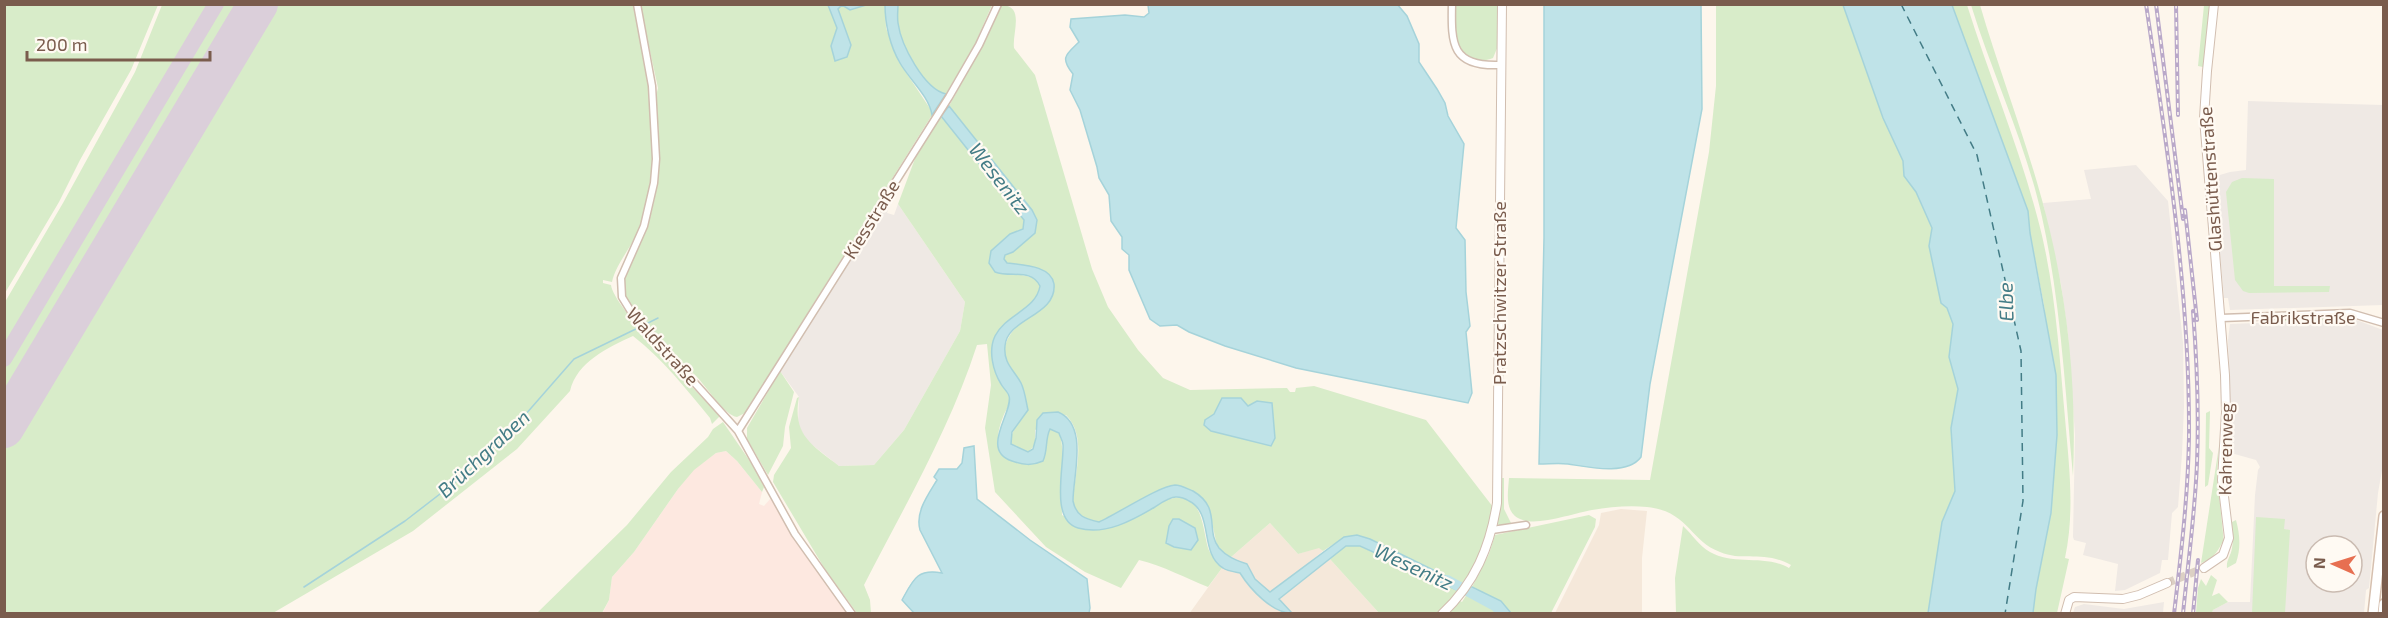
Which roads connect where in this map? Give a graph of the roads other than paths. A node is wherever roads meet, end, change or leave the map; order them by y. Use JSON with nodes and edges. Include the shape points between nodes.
{"nodes":[{"id":1,"x":637,"y":4,"type":"edge"},
{"id":2,"x":998,"y":4,"type":"edge"},
{"id":3,"x":1452,"y":4,"type":"edge"},
{"id":4,"x":1502,"y":4,"type":"edge"},
{"id":5,"x":2214,"y":4,"type":"edge"},
{"id":6,"x":1500,"y":65,"type":"junction"},
{"id":7,"x":2221,"y":318,"type":"junction"},
{"id":8,"x":2383,"y":323,"type":"edge"},
{"id":9,"x":738,"y":431,"type":"junction"},
{"id":10,"x":2384,"y":516,"type":"edge"},
{"id":11,"x":1526,"y":525,"type":"dead end"},
{"id":12,"x":1492,"y":530,"type":"junction"},
{"id":13,"x":2204,"y":568,"type":"tunnel mouth"},
{"id":14,"x":2168,"y":583,"type":"tunnel mouth"},
{"id":15,"x":2384,"y":603,"type":"edge"},
{"id":16,"x":852,"y":614,"type":"edge"},
{"id":17,"x":1442,"y":614,"type":"edge"},
{"id":18,"x":2065,"y":614,"type":"edge"},
{"id":19,"x":2373,"y":614,"type":"edge"},
{"id":20,"x":2383,"y":614,"type":"edge"}],
"edges":[{"from":1,"to":9,"type":"street","name":"Waldstraße","via":[[652,86],[656,159],[650,206],[620,284],[625,304]]},
{"from":2,"to":9,"type":"street","name":"Kiesstraße","via":[[949,97]]},
{"from":3,"to":6,"type":"street","via":[[1452,41],[1458,53],[1470,63]]},
{"from":4,"to":6,"type":"street","name":"Pratzschwitzer Straße"},
{"from":5,"to":7,"type":"street","name":"Glashüttenstraße","via":[[2204,118]]},
{"from":6,"to":12,"type":"street","name":"Pratzschwitzer Straße","via":[[1498,478]]},
{"from":7,"to":8,"type":"street","name":"Fabrikstraße","via":[[2350,313]]},
{"from":7,"to":13,"type":"street","name":"Kahrenweg","via":[[2226,394],[2222,480],[2229,538],[2223,555]]},
{"from":9,"to":16,"type":"street","name":"Waldstraße","via":[[795,534]]},
{"from":10,"to":19,"type":"main road"},
{"from":11,"to":12,"type":"street"},
{"from":12,"to":17,"type":"street","name":"Pratzschwitzer Straße","via":[[1472,577]]},
{"from":14,"to":18,"type":"street","via":[[2131,598],[2079,596],[2069,600]]},
{"from":15,"to":20,"type":"main road"}]}
